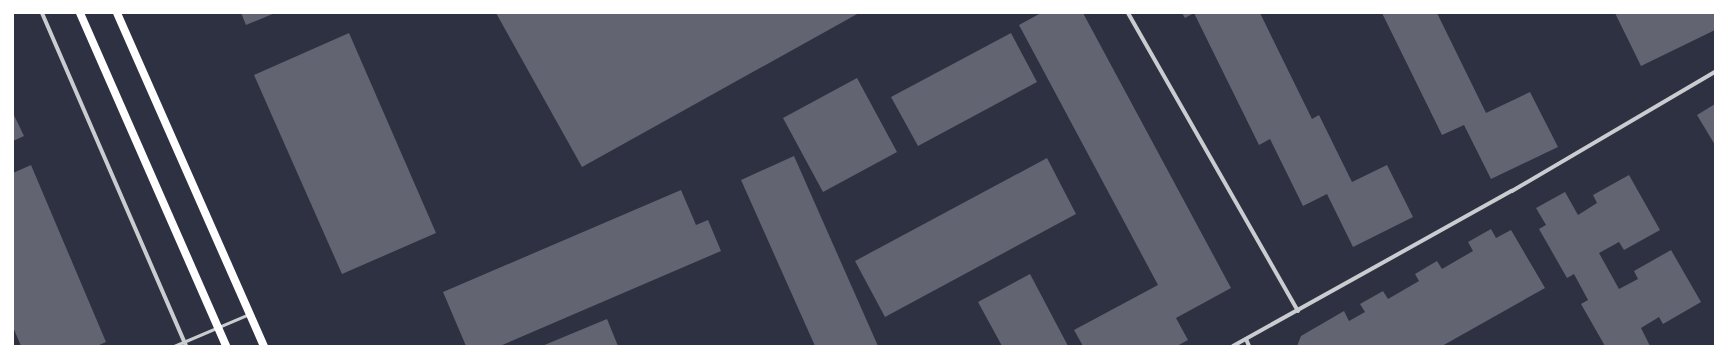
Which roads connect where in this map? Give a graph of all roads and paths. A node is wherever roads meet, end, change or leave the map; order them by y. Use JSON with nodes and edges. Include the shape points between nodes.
{"nodes":[{"id":1,"x":42,"y":13,"type":"edge"},
{"id":2,"x":80,"y":13,"type":"edge"},
{"id":3,"x":117,"y":13,"type":"edge"},
{"id":4,"x":1128,"y":13,"type":"edge"},
{"id":5,"x":1715,"y":72,"type":"edge"},
{"id":6,"x":1298,"y":311,"type":"junction"},
{"id":7,"x":249,"y":314,"type":"junction"},
{"id":8,"x":218,"y":328,"type":"junction"},
{"id":9,"x":1246,"y":339,"type":"junction"},
{"id":10,"x":185,"y":344,"type":"edge"},
{"id":11,"x":174,"y":346,"type":"edge"},
{"id":12,"x":226,"y":346,"type":"edge"},
{"id":13,"x":264,"y":346,"type":"edge"},
{"id":14,"x":1233,"y":346,"type":"edge"},
{"id":15,"x":1249,"y":346,"type":"edge"}],
"edges":[{"from":1,"to":10,"type":"street"},
{"from":2,"to":8,"type":"main road"},
{"from":3,"to":7,"type":"main road"},
{"from":4,"to":6,"type":"street"},
{"from":5,"to":6,"type":"street","via":[[1519,187]]},
{"from":6,"to":9,"type":"street"},
{"from":7,"to":8,"type":"lane"},
{"from":7,"to":13,"type":"main road"},
{"from":8,"to":10,"type":"lane"},
{"from":8,"to":12,"type":"main road"},
{"from":9,"to":14,"type":"street"},
{"from":9,"to":15,"type":"street"},
{"from":10,"to":11,"type":"lane"}]}
